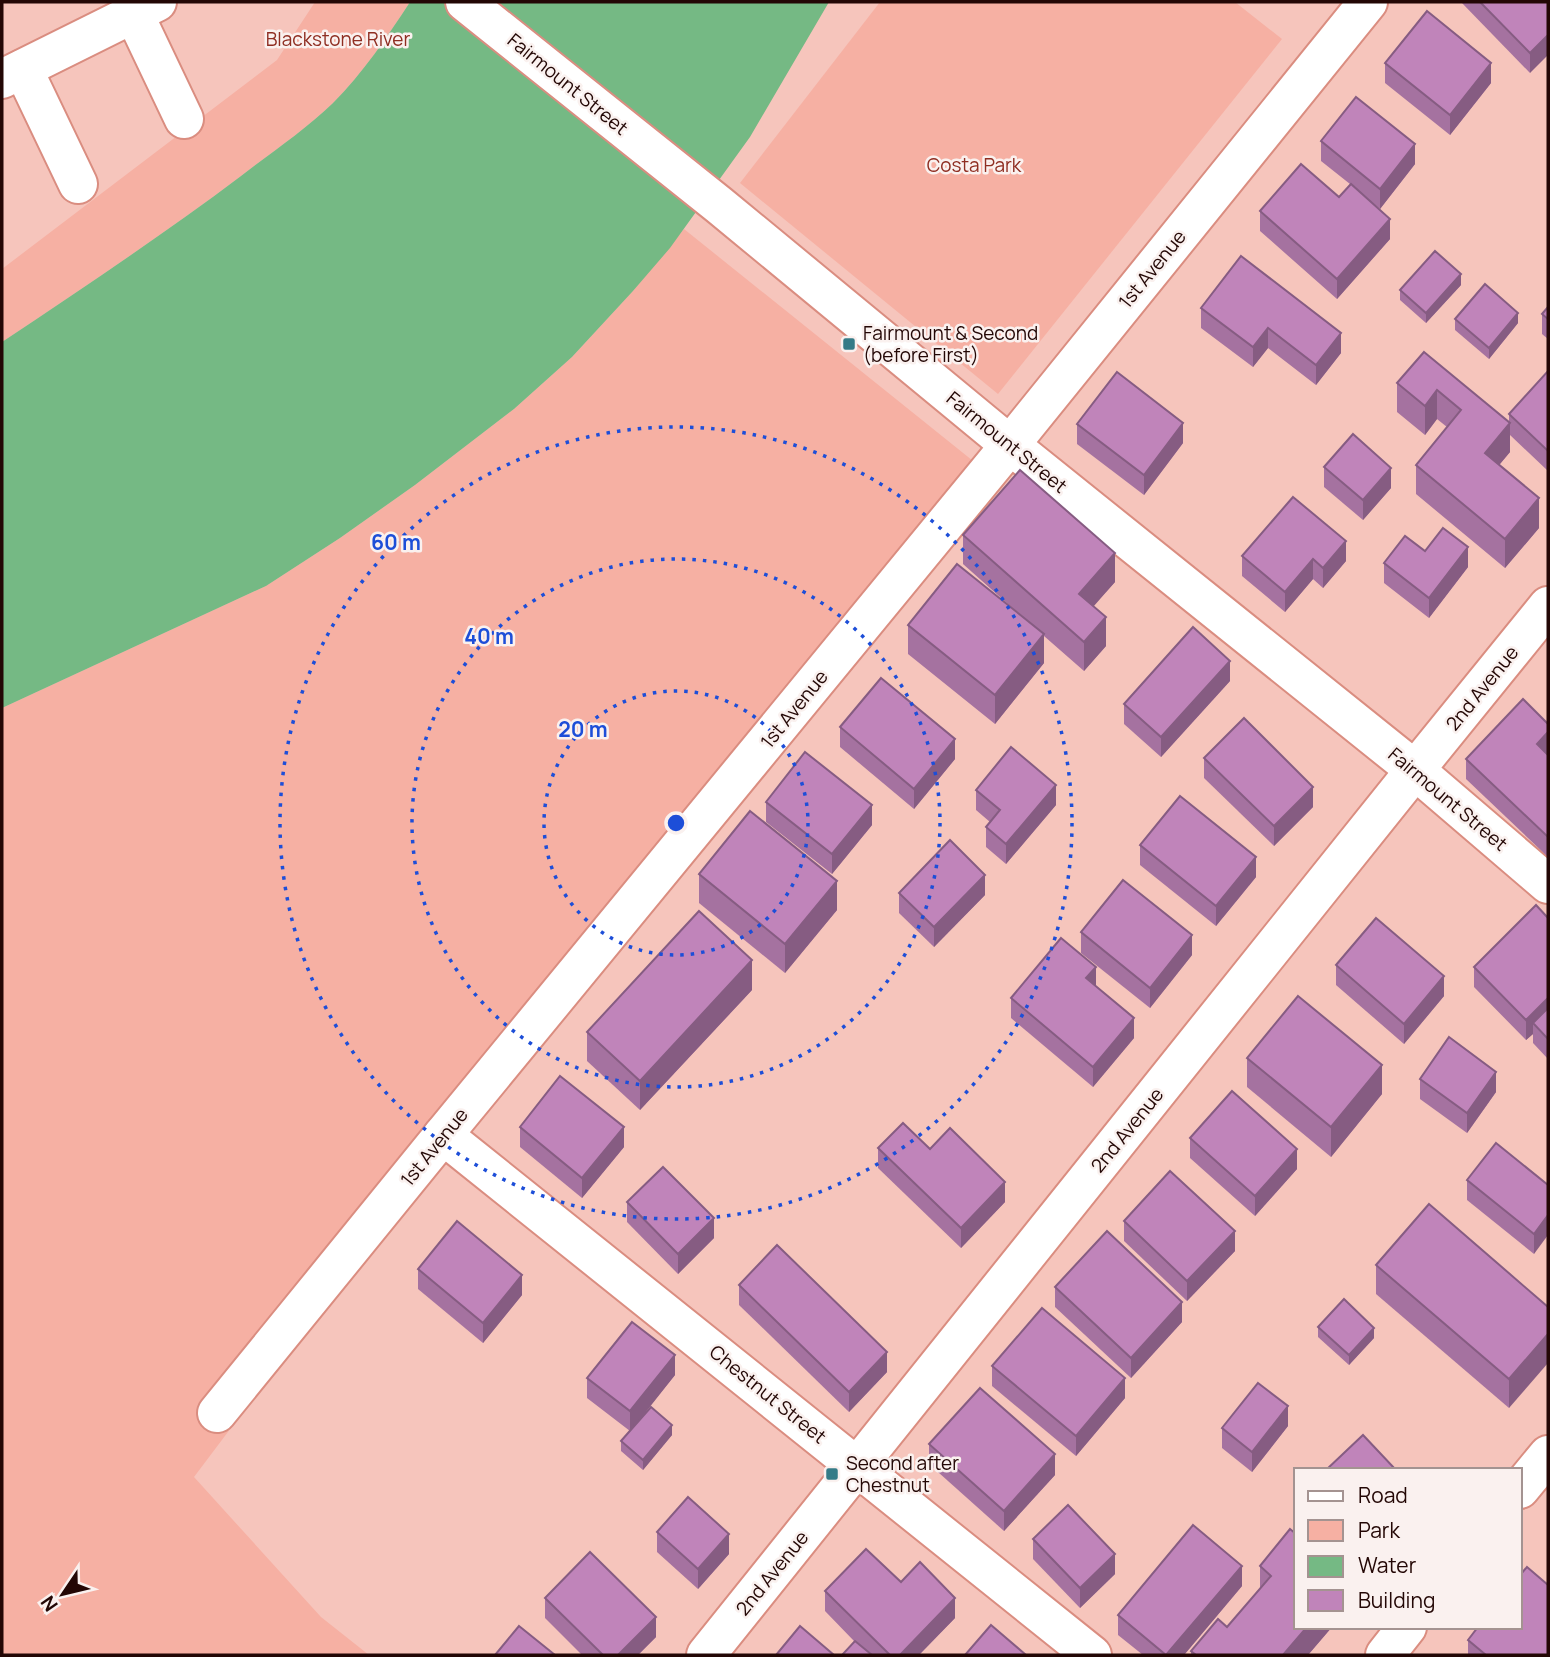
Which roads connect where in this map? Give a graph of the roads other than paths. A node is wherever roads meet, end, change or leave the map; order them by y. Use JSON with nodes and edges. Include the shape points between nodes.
{"nodes":[{"id":1,"x":465,"y":2,"type":"edge"},
{"id":2,"x":1368,"y":2,"type":"edge"},
{"id":3,"x":145,"y":8,"type":"edge"},
{"id":4,"x":12,"y":74,"type":"edge"},
{"id":5,"x":184,"y":119,"type":"dead end"},
{"id":6,"x":78,"y":184,"type":"dead end"},
{"id":7,"x":1010,"y":445,"type":"junction"},
{"id":8,"x":1548,"y":606,"type":"edge"},
{"id":9,"x":1415,"y":770,"type":"junction"},
{"id":10,"x":1548,"y":884,"type":"edge"},
{"id":11,"x":443,"y":1135,"type":"junction"},
{"id":12,"x":216,"y":1413,"type":"dead end"},
{"id":13,"x":1548,"y":1455,"type":"edge"},
{"id":14,"x":858,"y":1466,"type":"junction"},
{"id":15,"x":1522,"y":1487,"type":"edge"},
{"id":16,"x":1406,"y":1629,"type":"edge"},
{"id":17,"x":706,"y":1655,"type":"edge"},
{"id":18,"x":1092,"y":1655,"type":"edge"},
{"id":19,"x":1385,"y":1655,"type":"edge"}],
"edges":[{"from":1,"to":7,"type":"street","name":"Fairmount Street"},
{"from":2,"to":7,"type":"street","name":"1st Avenue"},
{"from":3,"to":4,"type":"street"},
{"from":3,"to":5,"type":"street"},
{"from":4,"to":6,"type":"street"},
{"from":7,"to":9,"type":"street","name":"Fairmount Street"},
{"from":7,"to":11,"type":"street","name":"1st Avenue"},
{"from":8,"to":9,"type":"street","name":"2nd Avenue"},
{"from":9,"to":10,"type":"street","name":"Fairmount Street"},
{"from":9,"to":14,"type":"street","name":"2nd Avenue"},
{"from":11,"to":12,"type":"street","name":"1st Avenue"},
{"from":11,"to":14,"type":"street","name":"Chestnut Street"},
{"from":13,"to":15,"type":"street"},
{"from":14,"to":17,"type":"street","name":"2nd Avenue"},
{"from":14,"to":18,"type":"street","name":"Chestnut Street"},
{"from":16,"to":19,"type":"street"}]}
